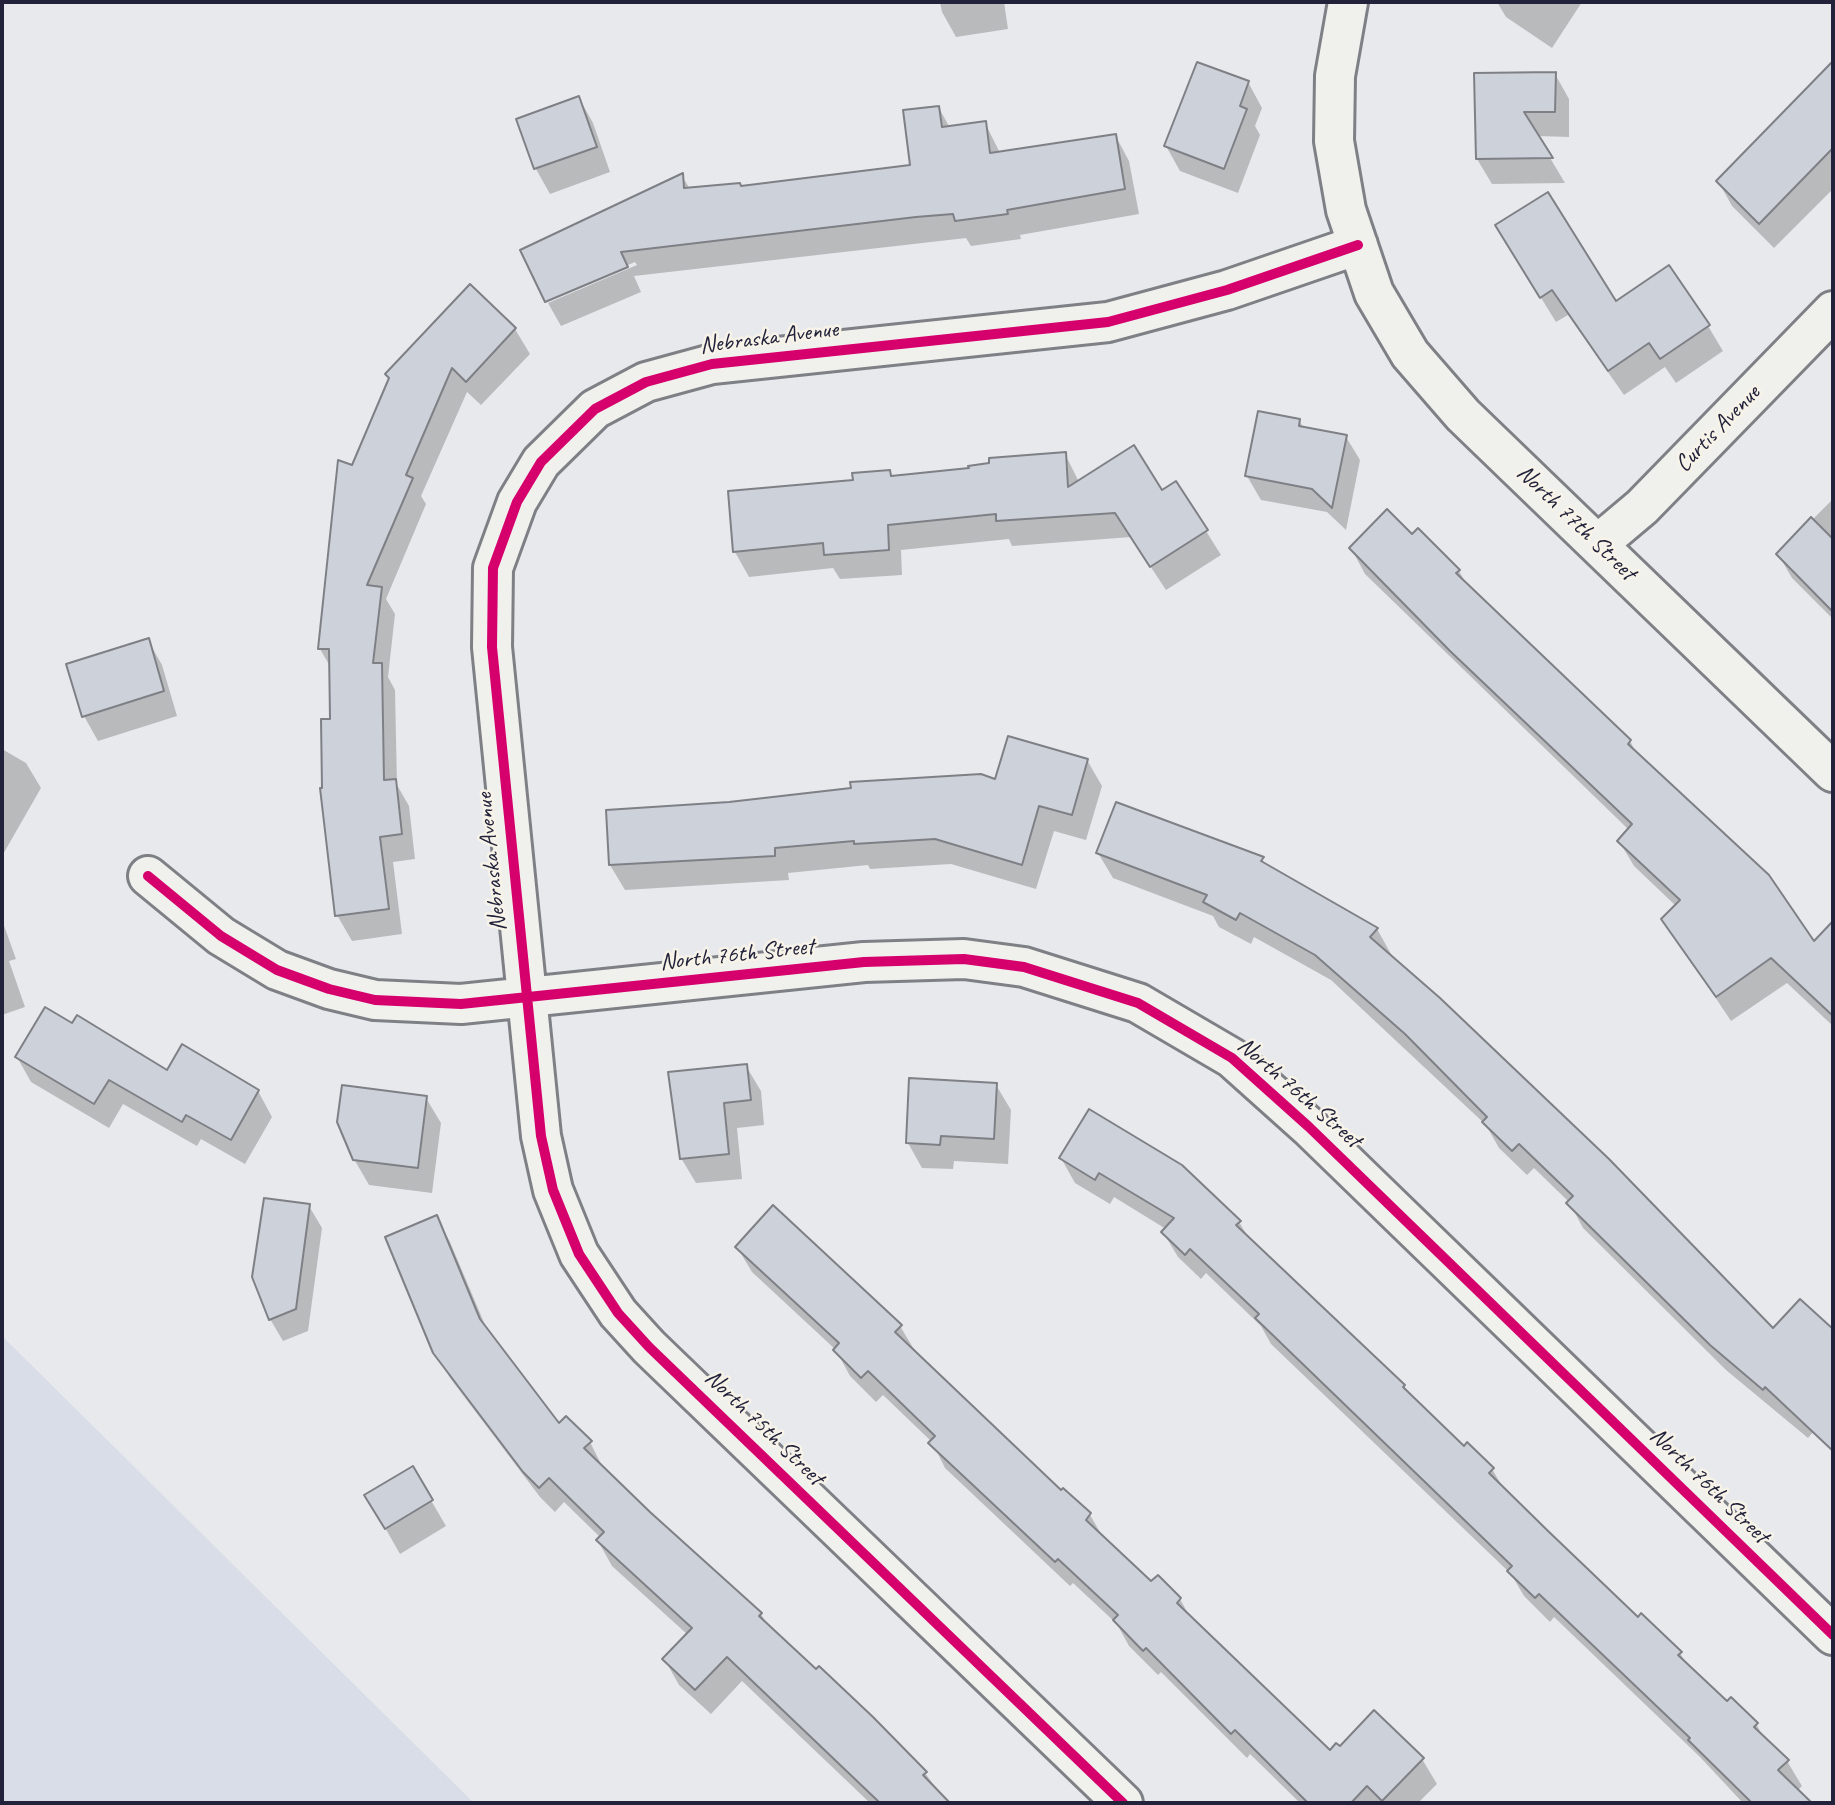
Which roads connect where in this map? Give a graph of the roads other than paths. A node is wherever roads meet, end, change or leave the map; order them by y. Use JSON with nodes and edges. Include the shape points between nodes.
{"nodes":[{"id":1,"x":1348,"y":2,"type":"edge"},
{"id":2,"x":1358,"y":245,"type":"junction"},
{"id":3,"x":1833,"y":311,"type":"edge"},
{"id":4,"x":1598,"y":544,"type":"junction"},
{"id":5,"x":1833,"y":772,"type":"edge"},
{"id":6,"x":148,"y":876,"type":"dead end"},
{"id":7,"x":527,"y":998,"type":"junction"},
{"id":8,"x":1833,"y":1635,"type":"edge"},
{"id":9,"x":1123,"y":1803,"type":"edge"}],
"edges":[{"from":1,"to":2,"type":"street","via":[[1335,76],[1334,141],[1346,210]]},
{"from":2,"to":4,"type":"street","name":"North 77th Street","via":[[1374,293],[1410,354],[1463,415]]},
{"from":2,"to":7,"type":"street","name":"Nebraska Avenue","via":[[1227,290],[1108,322],[712,363],[646,382],[595,409],[573,428],[541,462],[517,502],[493,568],[492,647]]},
{"from":3,"to":4,"type":"street","name":"Curtis Avenue","via":[[1642,507]]},
{"from":4,"to":5,"type":"street","name":"North 77th Street"},
{"from":6,"to":7,"type":"street","name":"North 76th Street","via":[[221,936],[277,970],[329,989],[375,1000],[423,1004]]},
{"from":7,"to":8,"type":"street","name":"North 76th Street","via":[[864,962],[964,959],[1024,967],[1138,1003],[1232,1058],[1310,1127]]},
{"from":7,"to":9,"type":"street","name":"North 75th Street","via":[[541,1136],[553,1190],[579,1254],[618,1313]]}]}
